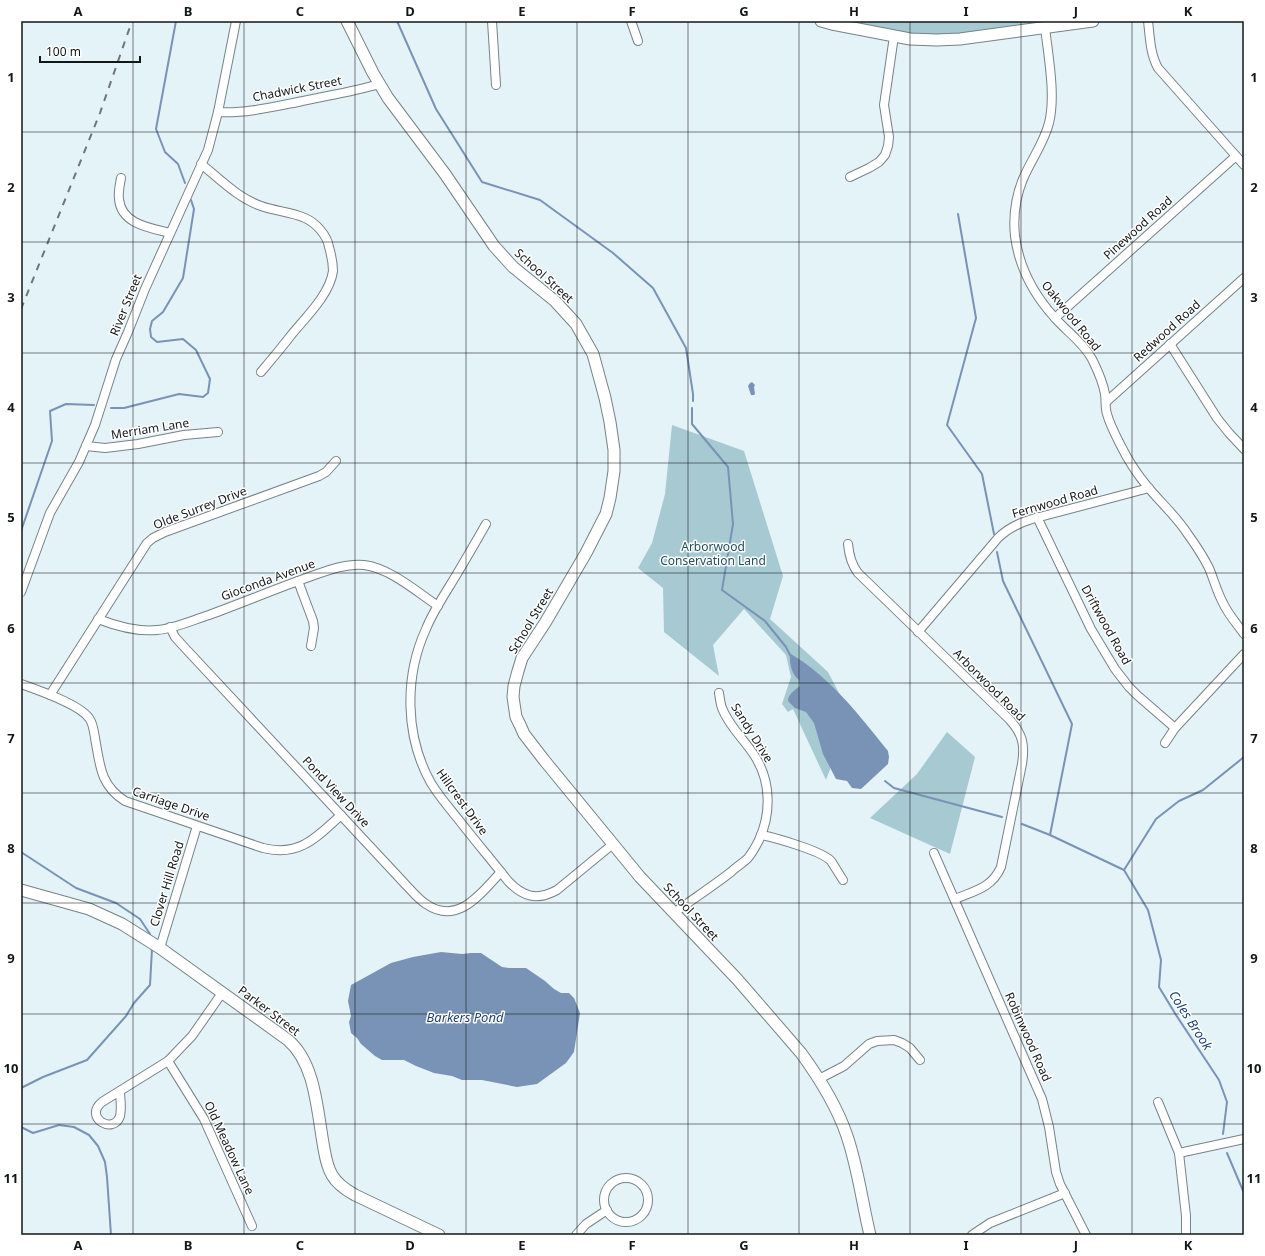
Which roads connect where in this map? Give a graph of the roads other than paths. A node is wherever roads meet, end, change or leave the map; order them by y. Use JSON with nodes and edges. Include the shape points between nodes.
{"nodes":[{"id":1,"x":236,"y":21,"type":"edge"},
{"id":2,"x":347,"y":21,"type":"edge"},
{"id":3,"x":492,"y":21,"type":"edge"},
{"id":4,"x":631,"y":21,"type":"edge"},
{"id":5,"x":821,"y":21,"type":"edge"},
{"id":6,"x":1093,"y":21,"type":"edge"},
{"id":7,"x":1148,"y":21,"type":"edge"},
{"id":8,"x":1045,"y":27,"type":"junction"},
{"id":9,"x":894,"y":36,"type":"junction"},
{"id":10,"x":638,"y":41,"type":"dead end"},
{"id":11,"x":379,"y":84,"type":"junction"},
{"id":12,"x":496,"y":85,"type":"dead end"},
{"id":13,"x":218,"y":112,"type":"junction"},
{"id":14,"x":1236,"y":156,"type":"junction"},
{"id":15,"x":202,"y":164,"type":"junction"},
{"id":16,"x":1244,"y":165,"type":"edge"},
{"id":17,"x":850,"y":177,"type":"dead end"},
{"id":18,"x":121,"y":178,"type":"dead end"},
{"id":19,"x":170,"y":233,"type":"junction"},
{"id":20,"x":1244,"y":278,"type":"edge"},
{"id":21,"x":1055,"y":318,"type":"junction"},
{"id":22,"x":1170,"y":344,"type":"junction"},
{"id":23,"x":261,"y":372,"type":"dead end"},
{"id":24,"x":1106,"y":402,"type":"junction"},
{"id":25,"x":218,"y":432,"type":"dead end"},
{"id":26,"x":86,"y":446,"type":"junction"},
{"id":27,"x":1244,"y":449,"type":"edge"},
{"id":28,"x":336,"y":461,"type":"dead end"},
{"id":29,"x":1149,"y":488,"type":"junction"},
{"id":30,"x":1038,"y":517,"type":"junction"},
{"id":31,"x":486,"y":524,"type":"dead end"},
{"id":32,"x":848,"y":544,"type":"dead end"},
{"id":33,"x":298,"y":581,"type":"junction"},
{"id":34,"x":21,"y":592,"type":"edge"},
{"id":35,"x":438,"y":606,"type":"junction"},
{"id":36,"x":98,"y":619,"type":"junction"},
{"id":37,"x":170,"y":627,"type":"junction"},
{"id":38,"x":918,"y":632,"type":"junction"},
{"id":39,"x":1244,"y":634,"type":"edge"},
{"id":40,"x":311,"y":646,"type":"dead end"},
{"id":41,"x":1244,"y":654,"type":"edge"},
{"id":42,"x":21,"y":684,"type":"edge"},
{"id":43,"x":719,"y":693,"type":"dead end"},
{"id":44,"x":50,"y":694,"type":"junction"},
{"id":45,"x":1175,"y":728,"type":"junction"},
{"id":46,"x":1165,"y":742,"type":"dead end"},
{"id":47,"x":341,"y":815,"type":"junction"},
{"id":48,"x":198,"y":826,"type":"junction"},
{"id":49,"x":761,"y":835,"type":"junction"},
{"id":50,"x":613,"y":844,"type":"junction"},
{"id":51,"x":934,"y":853,"type":"dead end"},
{"id":52,"x":501,"y":872,"type":"junction"},
{"id":53,"x":843,"y":880,"type":"dead end"},
{"id":54,"x":21,"y":890,"type":"edge"},
{"id":55,"x":955,"y":899,"type":"junction"},
{"id":56,"x":674,"y":913,"type":"junction"},
{"id":57,"x":160,"y":948,"type":"junction"},
{"id":58,"x":222,"y":993,"type":"junction"},
{"id":59,"x":920,"y":1060,"type":"dead end"},
{"id":60,"x":168,"y":1061,"type":"junction"},
{"id":61,"x":819,"y":1079,"type":"junction"},
{"id":62,"x":120,"y":1091,"type":"dead end"},
{"id":63,"x":1158,"y":1102,"type":"dead end"},
{"id":64,"x":1244,"y":1139,"type":"edge"},
{"id":65,"x":1179,"y":1153,"type":"junction"},
{"id":66,"x":1065,"y":1193,"type":"junction"},
{"id":67,"x":607,"y":1210,"type":"junction"},
{"id":68,"x":252,"y":1226,"type":"dead end"},
{"id":69,"x":439,"y":1235,"type":"edge"},
{"id":70,"x":576,"y":1235,"type":"edge"},
{"id":71,"x":870,"y":1235,"type":"edge"},
{"id":72,"x":972,"y":1235,"type":"edge"},
{"id":73,"x":1086,"y":1235,"type":"edge"},
{"id":74,"x":1186,"y":1235,"type":"edge"}],
"edges":[{"from":1,"to":13,"type":"street","name":"River Street"},
{"from":2,"to":11,"type":"street","name":"School Street"},
{"from":3,"to":12,"type":"street"},
{"from":4,"to":10,"type":"street"},
{"from":5,"to":9,"type":"street"},
{"from":6,"to":8,"type":"street"},
{"from":7,"to":14,"type":"street","via":[[1152,50],[1158,68]]},
{"from":8,"to":9,"type":"street","via":[[949,40]]},
{"from":8,"to":21,"type":"street","name":"Oakwood Road","via":[[1052,98],[1049,122],[1023,179],[1017,199],[1015,235],[1027,278]]},
{"from":9,"to":17,"type":"street","via":[[884,105],[888,146],[879,162]]},
{"from":11,"to":13,"type":"street","name":"Chadwick Street","via":[[278,106]]},
{"from":11,"to":50,"type":"street","name":"School Street","via":[[499,252],[517,271],[563,309],[576,324],[593,354],[613,439],[614,471],[610,498],[606,514],[586,553],[522,658],[513,697],[516,717],[524,734]]},
{"from":13,"to":15,"type":"street","name":"River Street"},
{"from":14,"to":16,"type":"street"},
{"from":14,"to":21,"type":"street","name":"Pinewood Road"},
{"from":15,"to":19,"type":"street","name":"River Street"},
{"from":15,"to":23,"type":"street","via":[[249,201],[305,218],[313,223],[328,243],[333,270],[324,292]]},
{"from":18,"to":19,"type":"street","via":[[119,200],[127,218]]},
{"from":19,"to":26,"type":"street","name":"River Street","via":[[116,360]]},
{"from":20,"to":22,"type":"street","name":"Redwood Road"},
{"from":21,"to":24,"type":"street","name":"Oakwood Road","via":[[1084,347],[1091,358],[1100,375]]},
{"from":22,"to":24,"type":"street","name":"Redwood Road"},
{"from":22,"to":27,"type":"street","via":[[1222,425]]},
{"from":24,"to":29,"type":"street","name":"Oakwood Road","via":[[1106,413],[1115,434],[1136,472]]},
{"from":25,"to":26,"type":"street","name":"Merriam Lane","via":[[105,448]]},
{"from":26,"to":34,"type":"street","name":"River Street","via":[[50,514]]},
{"from":28,"to":36,"type":"street","name":"Olde Surrey Drive","via":[[330,469],[319,476],[153,538]]},
{"from":29,"to":30,"type":"street","name":"Fernwood Road"},
{"from":29,"to":39,"type":"street","name":"Oakwood Road","via":[[1184,528],[1200,551],[1223,604]]},
{"from":30,"to":38,"type":"street","name":"Fernwood Road","via":[[1019,523],[1003,533]]},
{"from":30,"to":45,"type":"street","name":"Driftwood Road","via":[[1092,629],[1115,669],[1137,696]]},
{"from":31,"to":35,"type":"street","name":"Hillcrest Drive"},
{"from":32,"to":38,"type":"street","name":"Arborwood Road","via":[[853,566],[858,573]]},
{"from":33,"to":35,"type":"street","name":"Gioconda Avenue","via":[[342,567],[373,566],[390,574]]},
{"from":33,"to":37,"type":"street","name":"Gioconda Avenue"},
{"from":33,"to":40,"type":"street","via":[[313,621]]},
{"from":35,"to":52,"type":"street","name":"Hillcrest Drive","via":[[425,630],[413,671],[411,705],[415,741],[432,785]]},
{"from":36,"to":37,"type":"street","name":"Gioconda Avenue","via":[[118,626],[144,630]]},
{"from":36,"to":44,"type":"street","name":"Olde Surrey Drive"},
{"from":37,"to":47,"type":"street","name":"Pond View Drive","via":[[185,648]]},
{"from":38,"to":55,"type":"street","name":"Arborwood Road","via":[[1013,724],[1024,748],[1003,861],[996,877],[988,884]]},
{"from":41,"to":45,"type":"street"},
{"from":42,"to":44,"type":"street","name":"Carriage Drive"},
{"from":43,"to":49,"type":"street","name":"Sandy Drive","via":[[721,707],[728,721],[762,767],[768,799],[767,815]]},
{"from":44,"to":48,"type":"street","name":"Carriage Drive","via":[[90,718],[103,778],[114,792],[126,801]]},
{"from":45,"to":46,"type":"street"},
{"from":47,"to":48,"type":"street","name":"Carriage Drive","via":[[308,843],[284,850],[262,848]]},
{"from":47,"to":52,"type":"street","name":"Pond View Drive","via":[[421,900],[434,908],[448,912],[462,908],[479,896]]},
{"from":48,"to":57,"type":"street","name":"Clover Hill Road"},
{"from":49,"to":53,"type":"street","via":[[774,837],[824,855]]},
{"from":49,"to":56,"type":"street","name":"Sandy Drive","via":[[748,858]]},
{"from":50,"to":52,"type":"street","name":"Hillcrest Drive","via":[[557,890],[542,896],[523,894]]},
{"from":50,"to":56,"type":"street","name":"School Street"},
{"from":51,"to":55,"type":"street","name":"Robinwood Road"},
{"from":54,"to":57,"type":"street","name":"Parker Street","via":[[89,909],[122,924]]},
{"from":55,"to":66,"type":"street","name":"Robinwood Road","via":[[1042,1099],[1056,1172]]},
{"from":56,"to":61,"type":"street","name":"School Street","via":[[742,985],[801,1053]]},
{"from":57,"to":58,"type":"street","name":"Parker Street"},
{"from":58,"to":60,"type":"street","via":[[189,1040]]},
{"from":58,"to":69,"type":"street","name":"Parker Street","via":[[288,1040],[300,1052],[312,1080],[326,1159],[332,1176],[338,1183],[355,1196]]},
{"from":59,"to":61,"type":"street","via":[[902,1043],[894,1040],[877,1041],[869,1044],[844,1066]]},
{"from":60,"to":62,"type":"street"},
{"from":60,"to":68,"type":"street","name":"Old Meadow Lane","via":[[204,1119]]},
{"from":61,"to":71,"type":"street","name":"School Street","via":[[837,1110],[847,1136]]},
{"from":63,"to":65,"type":"street"},
{"from":64,"to":65,"type":"street"},
{"from":65,"to":74,"type":"street"},
{"from":66,"to":72,"type":"street","via":[[990,1223]]},
{"from":66,"to":73,"type":"street","name":"Robinwood Road"},
{"from":67,"to":67,"type":"street","via":[[617,1220],[634,1220],[646,1207],[645,1190],[633,1179],[616,1180],[605,1194],[604,1204]]},
{"from":67,"to":70,"type":"street","via":[[586,1224]]}]}
